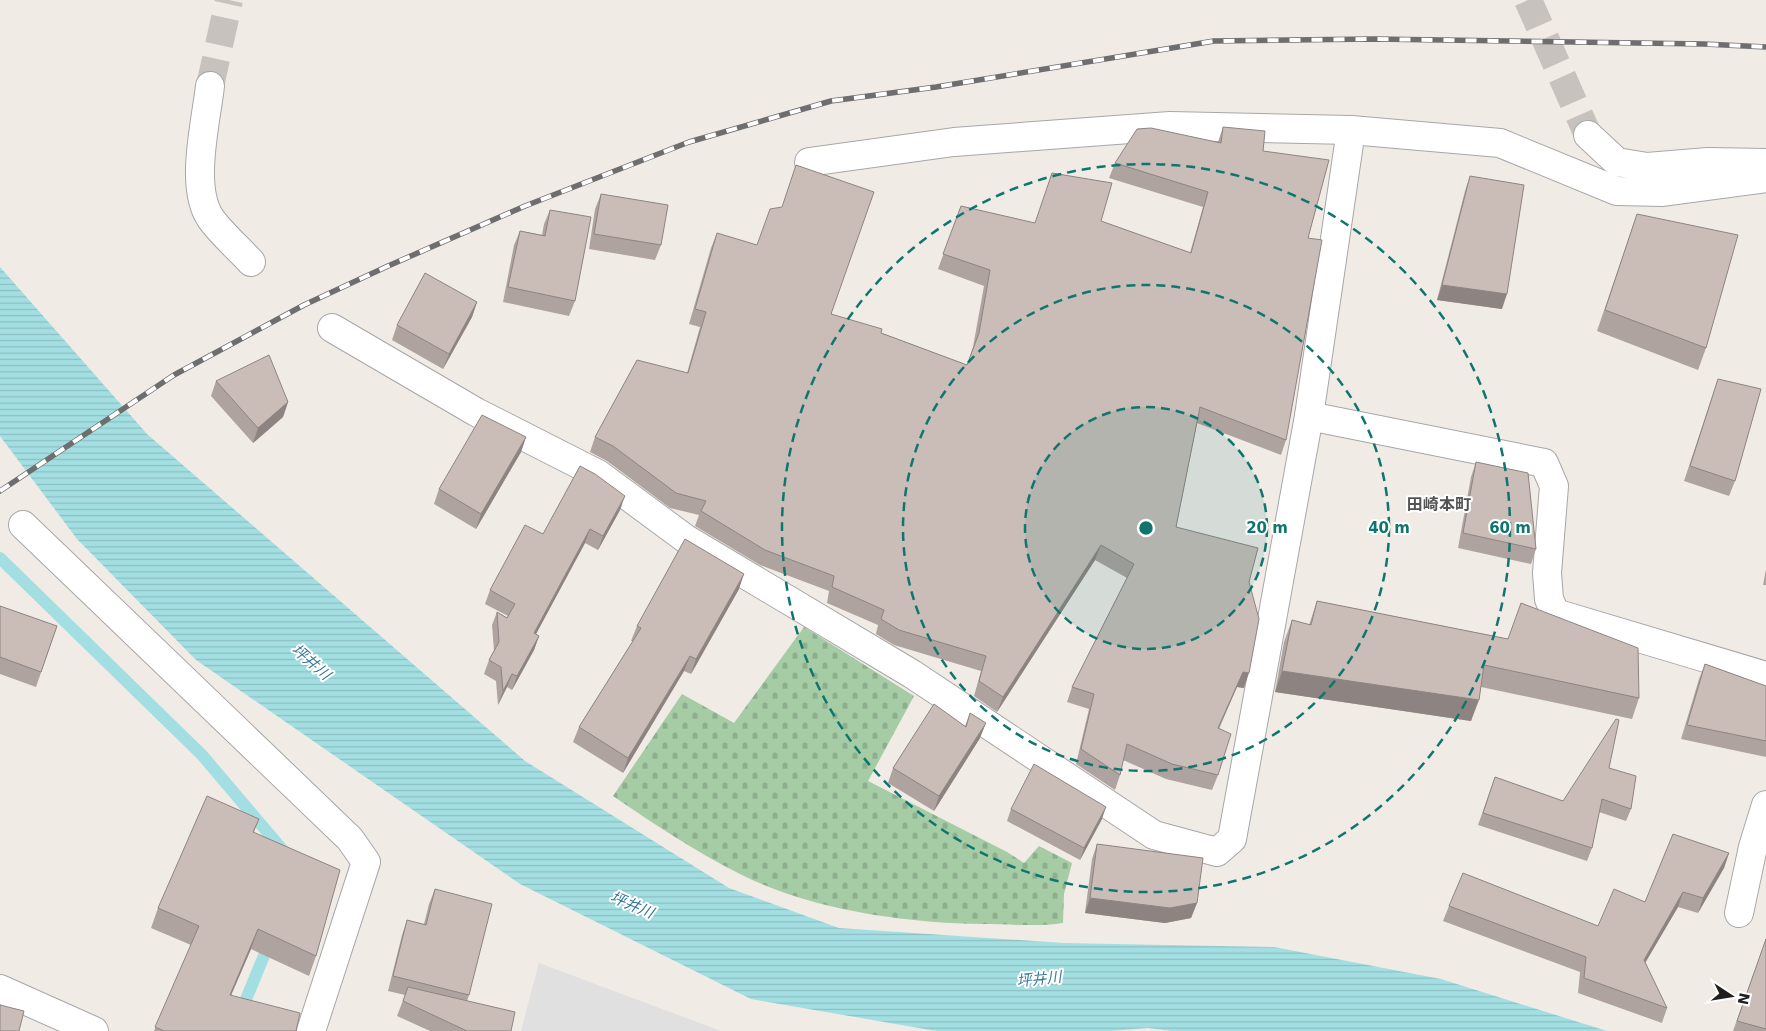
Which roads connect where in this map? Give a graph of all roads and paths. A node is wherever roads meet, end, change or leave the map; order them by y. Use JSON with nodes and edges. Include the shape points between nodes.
{"nodes":[{"id":1,"x":210,"y":86,"type":"tunnel mouth"},
{"id":2,"x":1351,"y":130,"type":"junction"},
{"id":3,"x":1588,"y":135,"type":"tunnel mouth"},
{"id":4,"x":809,"y":162,"type":"dead end"},
{"id":5,"x":1766,"y":163,"type":"edge"},
{"id":6,"x":1766,"y":178,"type":"edge"},
{"id":7,"x":251,"y":262,"type":"dead end"},
{"id":8,"x":332,"y":328,"type":"dead end"},
{"id":9,"x":1309,"y":416,"type":"junction"},
{"id":10,"x":23,"y":525,"type":"dead end"},
{"id":11,"x":1766,"y":676,"type":"edge"},
{"id":12,"x":1766,"y":805,"type":"edge"},
{"id":13,"x":1739,"y":913,"type":"dead end"},
{"id":14,"x":0,"y":989,"type":"edge"},
{"id":15,"x":94,"y":1031,"type":"edge"},
{"id":16,"x":311,"y":1031,"type":"edge"}],
"edges":[{"from":1,"to":7,"type":"street","via":[[200,169],[202,196],[210,218]]},
{"from":2,"to":4,"type":"street","via":[[1170,126],[954,142]]},
{"from":2,"to":6,"type":"street","via":[[1500,143],[1617,191],[1663,192]]},
{"from":2,"to":9,"type":"street"},
{"from":3,"to":5,"type":"street","via":[[1617,162],[1647,168],[1708,162]]},
{"from":8,"to":9,"type":"street","via":[[476,412],[598,474],[686,539],[912,674],[1154,835],[1217,852],[1232,839]]},
{"from":9,"to":11,"type":"street","via":[[1544,463],[1554,486],[1547,573],[1549,599],[1555,613]]},
{"from":10,"to":16,"type":"street","via":[[350,839],[366,862]]},
{"from":12,"to":13,"type":"street"},
{"from":14,"to":15,"type":"street"}]}
